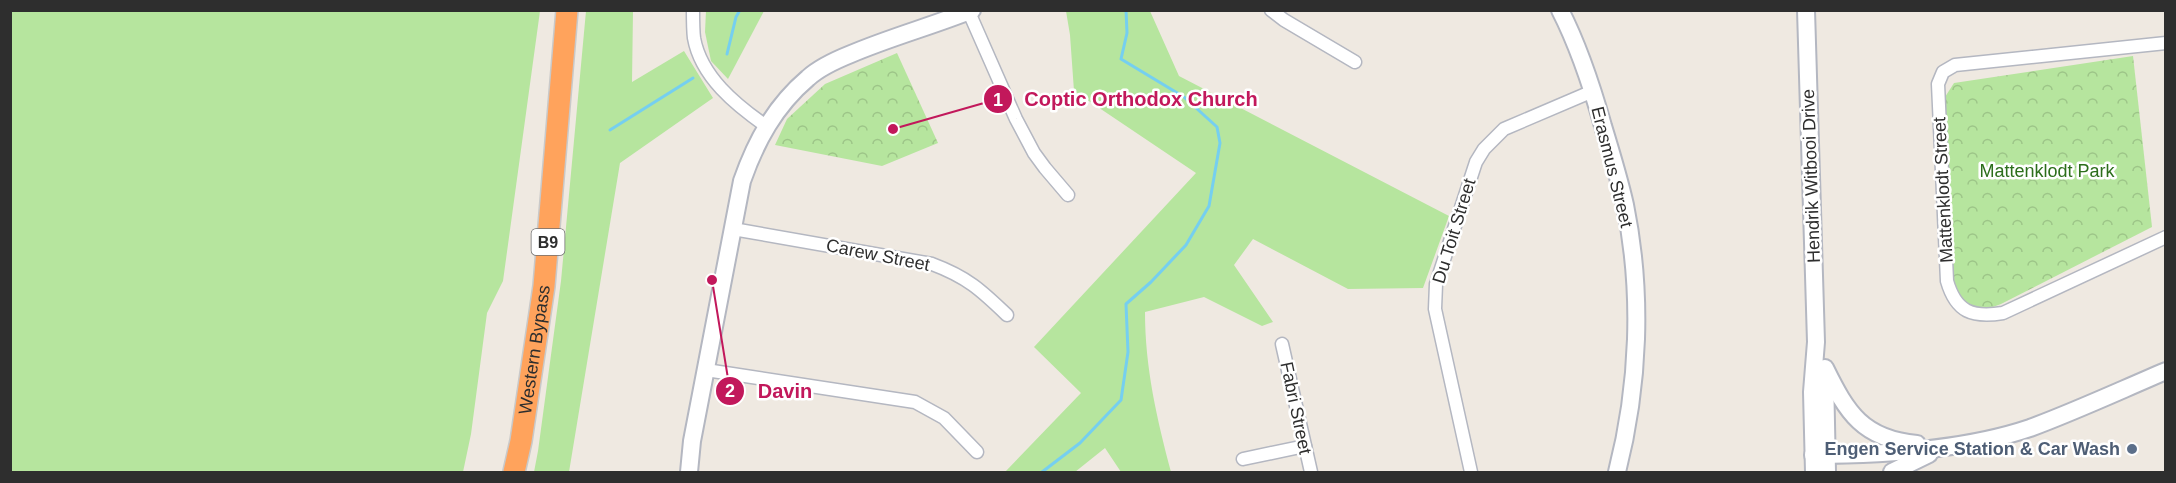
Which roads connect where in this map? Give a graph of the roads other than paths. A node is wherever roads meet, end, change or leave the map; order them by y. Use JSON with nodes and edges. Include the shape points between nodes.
{"nodes":[{"id":1,"x":567,"y":10,"type":"edge"},
{"id":2,"x":693,"y":10,"type":"edge"},
{"id":3,"x":1271,"y":10,"type":"edge"},
{"id":4,"x":1560,"y":10,"type":"edge"},
{"id":5,"x":1806,"y":10,"type":"edge"},
{"id":6,"x":970,"y":11,"type":"edge"},
{"id":7,"x":2166,"y":43,"type":"edge"},
{"id":8,"x":1355,"y":62,"type":"dead end"},
{"id":9,"x":1593,"y":91,"type":"junction"},
{"id":10,"x":766,"y":126,"type":"junction"},
{"id":11,"x":1068,"y":195,"type":"dead end"},
{"id":12,"x":733,"y":229,"type":"junction"},
{"id":13,"x":2166,"y":237,"type":"edge"},
{"id":14,"x":1007,"y":315,"type":"dead end"},
{"id":15,"x":1816,"y":342,"type":"junction"},
{"id":16,"x":1282,"y":344,"type":"dead end"},
{"id":17,"x":1825,"y":368,"type":"junction"},
{"id":18,"x":706,"y":370,"type":"junction"},
{"id":19,"x":2166,"y":371,"type":"edge"},
{"id":20,"x":1305,"y":446,"type":"junction"},
{"id":21,"x":1946,"y":446,"type":"junction"},
{"id":22,"x":977,"y":452,"type":"dead end"},
{"id":23,"x":1820,"y":455,"type":"junction"},
{"id":24,"x":1242,"y":459,"type":"dead end"},
{"id":25,"x":514,"y":472,"type":"edge"},
{"id":26,"x":689,"y":472,"type":"edge"},
{"id":27,"x":1311,"y":472,"type":"edge"},
{"id":28,"x":1472,"y":472,"type":"edge"},
{"id":29,"x":1617,"y":472,"type":"edge"},
{"id":30,"x":1814,"y":472,"type":"edge"},
{"id":31,"x":1827,"y":472,"type":"edge"},
{"id":32,"x":1892,"y":472,"type":"edge"}],
"edges":[{"from":1,"to":25,"type":"highway","name":"Western Bypass","number":"B9","via":[[544,286]]},
{"from":2,"to":10,"type":"street","via":[[694,39],[711,74],[735,104]]},
{"from":3,"to":8,"type":"street"},
{"from":4,"to":9,"type":"street","name":"Erasmus Street"},
{"from":5,"to":15,"type":"street","name":"Hendrik Witbooi Drive"},
{"from":6,"to":10,"type":"street","via":[[829,63],[808,77]]},
{"from":6,"to":11,"type":"street","via":[[1034,153]]},
{"from":7,"to":13,"type":"street","name":"Mattenklodt Street","via":[[1955,65],[1943,72],[1938,84],[1947,281],[1957,304],[1974,314],[2003,313]]},
{"from":9,"to":28,"type":"street","name":"Du Toit Street","via":[[1504,129],[1484,149],[1476,162],[1440,272],[1435,309]]},
{"from":9,"to":29,"type":"street","name":"Erasmus Street","via":[[1625,206],[1635,278],[1634,375]]},
{"from":10,"to":12,"type":"street","via":[[742,180]]},
{"from":12,"to":14,"type":"street","name":"Carew Street","via":[[932,264],[957,273]]},
{"from":12,"to":18,"type":"street"},
{"from":15,"to":17,"type":"street","name":"Hendrik Witbooi Drive"},
{"from":15,"to":23,"type":"street","name":"Hendrik Witbooi Drive","via":[[1812,392]]},
{"from":16,"to":20,"type":"street","name":"Fabri Street"},
{"from":17,"to":21,"type":"street","via":[[1850,412],[1864,427],[1906,443]]},
{"from":17,"to":23,"type":"street","name":"Hendrik Witbooi Drive"},
{"from":18,"to":22,"type":"street","via":[[915,402],[944,418]]},
{"from":18,"to":26,"type":"street"},
{"from":19,"to":21,"type":"street","via":[[2029,428]]},
{"from":20,"to":24,"type":"street"},
{"from":20,"to":27,"type":"street","name":"Fabri Street"},
{"from":21,"to":23,"type":"street","via":[[1907,452]]},
{"from":21,"to":32,"type":"street"},
{"from":23,"to":30,"type":"street","name":"Hendrik Witbooi Drive"},
{"from":23,"to":31,"type":"street","name":"Hendrik Witbooi Drive"}]}
